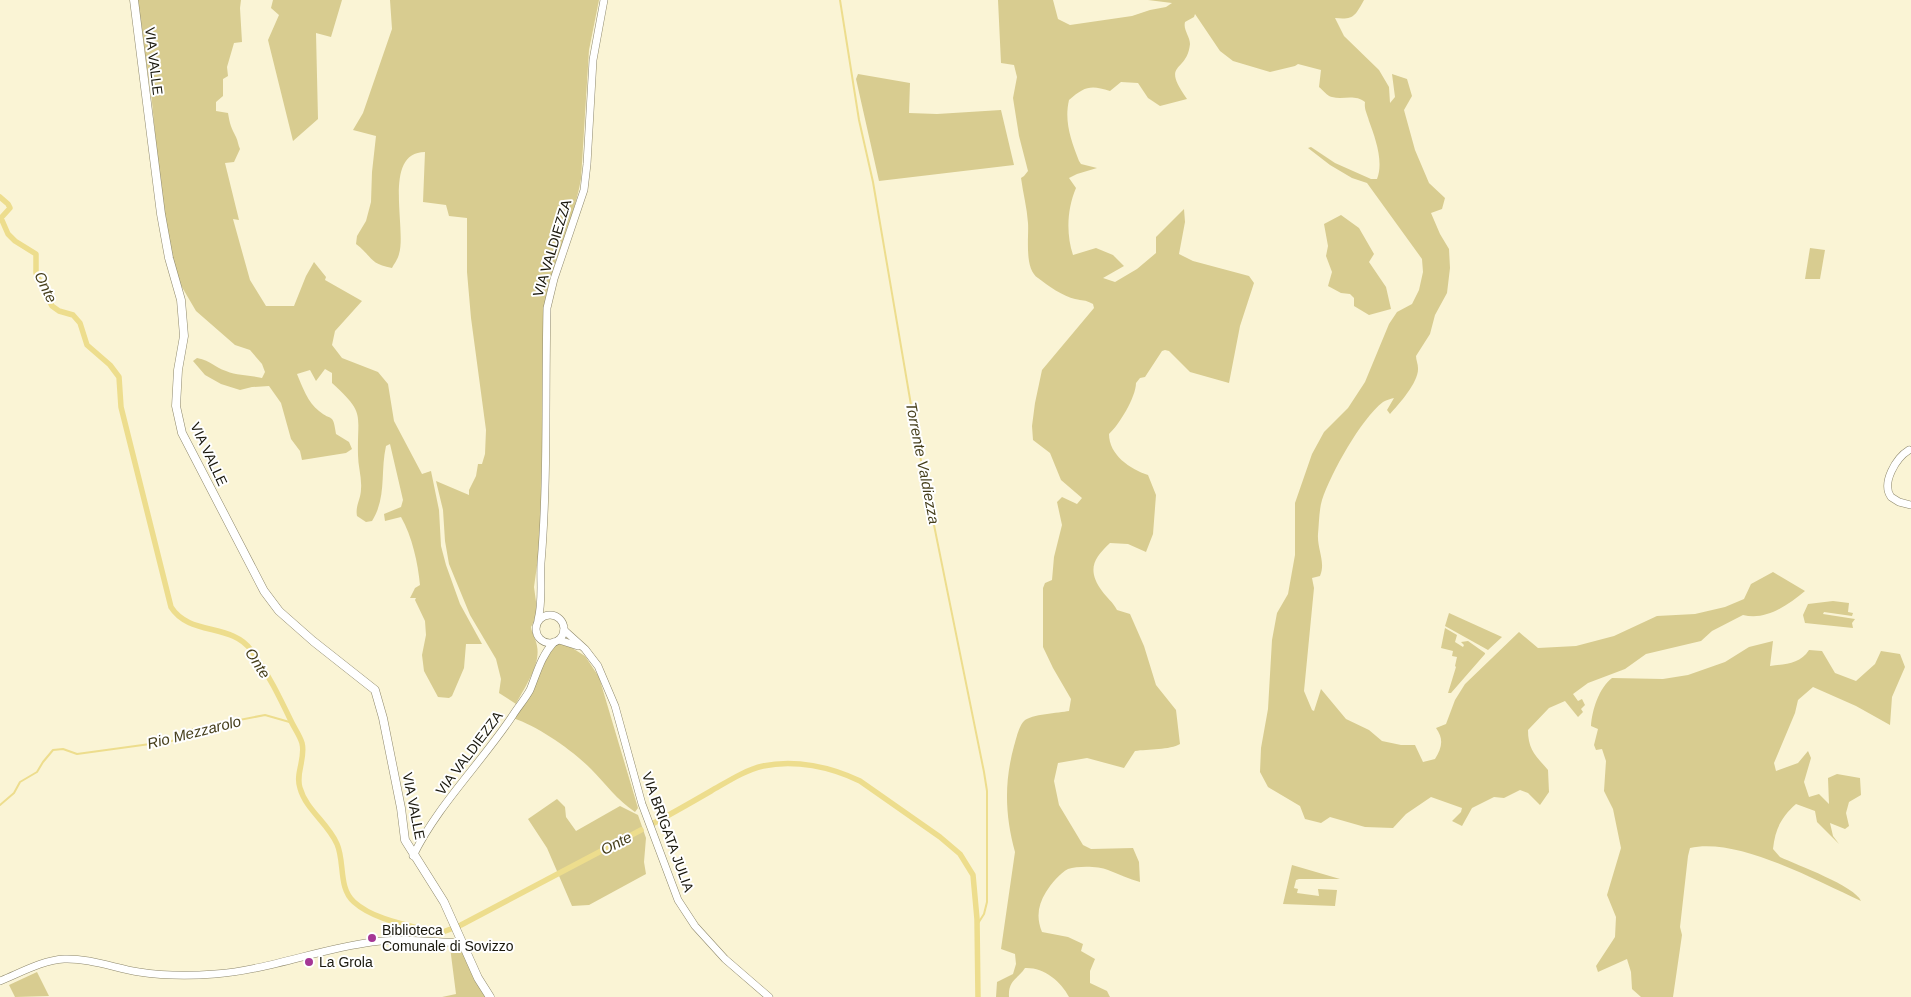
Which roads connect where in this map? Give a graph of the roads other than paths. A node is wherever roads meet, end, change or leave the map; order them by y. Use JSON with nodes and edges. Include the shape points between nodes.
{"nodes":[{"id":1,"x":134,"y":0,"type":"edge"},
{"id":2,"x":604,"y":0,"type":"edge"},
{"id":3,"x":1910,"y":448,"type":"edge"},
{"id":4,"x":1911,"y":505,"type":"edge"},
{"id":5,"x":541,"y":596,"type":"junction"},
{"id":6,"x":554,"y":615,"type":"junction"},
{"id":7,"x":538,"y":620,"type":"junction"},
{"id":8,"x":564,"y":630,"type":"junction"},
{"id":9,"x":538,"y":637,"type":"junction"},
{"id":10,"x":556,"y":641,"type":"junction"},
{"id":11,"x":585,"y":649,"type":"junction"},
{"id":12,"x":541,"y":662,"type":"junction"},
{"id":13,"x":413,"y":856,"type":"junction"},
{"id":14,"x":463,"y":942,"type":"junction"},
{"id":15,"x":0,"y":981,"type":"edge"},
{"id":16,"x":490,"y":997,"type":"edge"},
{"id":17,"x":769,"y":997,"type":"edge"}],
"edges":[{"from":1,"to":13,"type":"main road","name":"VIA VALLE","via":[[161,214],[181,300],[184,336],[176,406],[182,433],[264,591],[279,611],[375,690],[405,840]]},
{"from":2,"to":5,"type":"street","name":"VIA VALDIEZZA","via":[[593,60],[584,190],[547,308]]},
{"from":3,"to":4,"type":"street","via":[[1889,476],[1887,488],[1889,495]]},
{"from":5,"to":6,"type":"street"},
{"from":5,"to":7,"type":"street","name":"VIA VALDIEZZA"},
{"from":6,"to":7,"type":"street"},
{"from":6,"to":8,"type":"street"},
{"from":7,"to":9,"type":"street"},
{"from":8,"to":10,"type":"street"},
{"from":8,"to":11,"type":"street","name":"VIA BRIGATA JULIA"},
{"from":9,"to":10,"type":"street","via":[[542,641]]},
{"from":9,"to":12,"type":"street","name":"VIA VALDIEZZA"},
{"from":10,"to":11,"type":"street"},
{"from":10,"to":12,"type":"street","name":"VIA VALDIEZZA"},
{"from":11,"to":17,"type":"street","name":"VIA BRIGATA JULIA","via":[[598,666],[614,706],[642,804],[678,900],[695,926],[725,959]]},
{"from":12,"to":13,"type":"street","name":"VIA VALDIEZZA","via":[[529,691],[510,720],[424,833]]},
{"from":13,"to":14,"type":"main road","name":"VIA VALLE","via":[[436,888]]},
{"from":14,"to":15,"type":"street","via":[[373,942],[267,966],[218,974],[172,976],[65,959],[49,961]]},
{"from":14,"to":16,"type":"main road","name":"VIA VALLE"}]}
